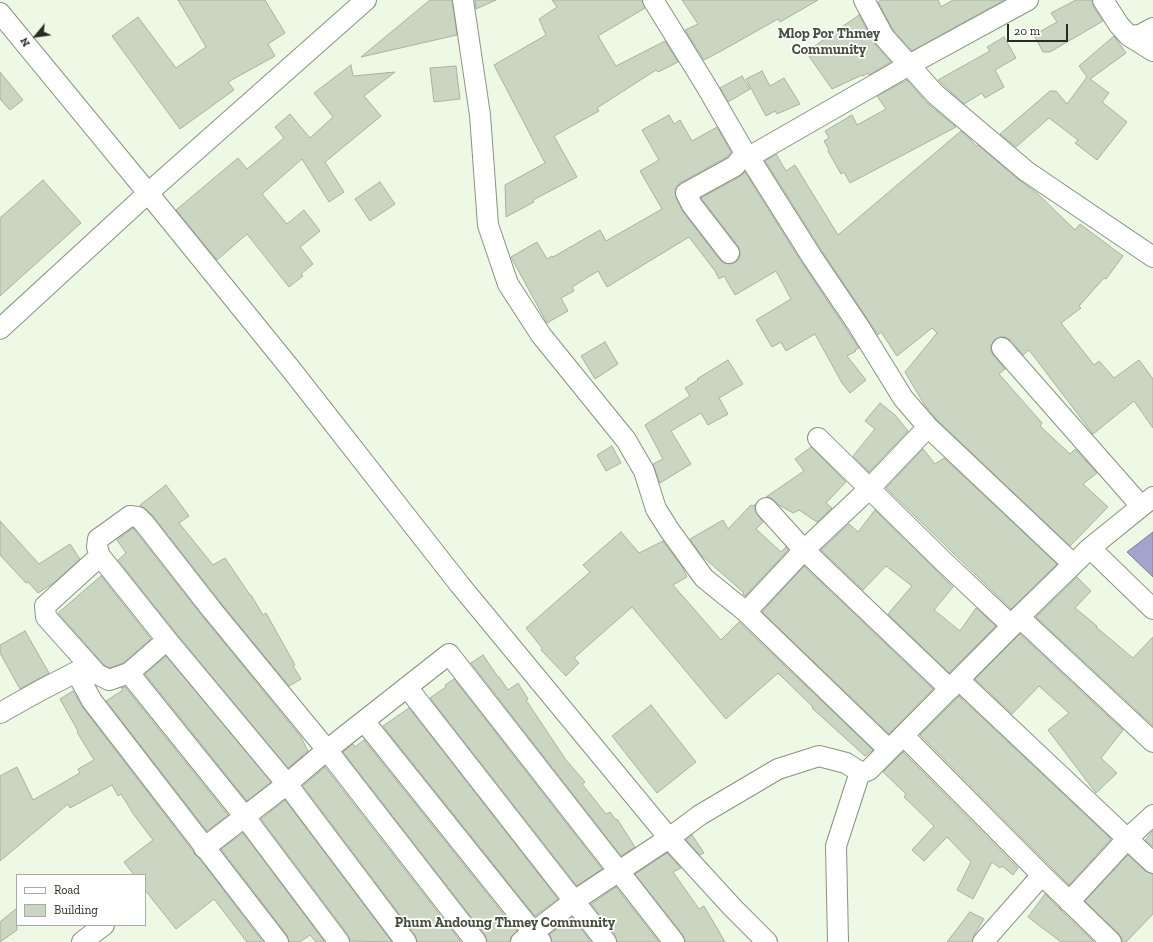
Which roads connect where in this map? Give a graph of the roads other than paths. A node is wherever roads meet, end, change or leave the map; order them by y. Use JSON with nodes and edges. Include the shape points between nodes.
{"nodes":[{"id":1,"x":366,"y":0,"type":"edge"},
{"id":2,"x":463,"y":0,"type":"edge"},
{"id":3,"x":653,"y":0,"type":"edge"},
{"id":4,"x":864,"y":0,"type":"edge"},
{"id":5,"x":1028,"y":0,"type":"edge"},
{"id":6,"x":1103,"y":0,"type":"edge"},
{"id":7,"x":0,"y":13,"type":"edge"},
{"id":8,"x":1153,"y":28,"type":"edge"},
{"id":9,"x":1129,"y":36,"type":"junction"},
{"id":10,"x":1153,"y":51,"type":"edge"},
{"id":11,"x":909,"y":65,"type":"junction"},
{"id":12,"x":747,"y":155,"type":"junction"},
{"id":13,"x":148,"y":193,"type":"junction"},
{"id":14,"x":729,"y":253,"type":"dead end"},
{"id":15,"x":1153,"y":257,"type":"edge"},
{"id":16,"x":0,"y":329,"type":"edge"},
{"id":17,"x":1002,"y":348,"type":"dead end"},
{"id":18,"x":928,"y":427,"type":"junction"},
{"id":19,"x":818,"y":438,"type":"dead end"},
{"id":20,"x":869,"y":489,"type":"junction"},
{"id":21,"x":1147,"y":502,"type":"edge"},
{"id":22,"x":766,"y":508,"type":"dead end"},
{"id":23,"x":1090,"y":548,"type":"junction"},
{"id":24,"x":804,"y":550,"type":"junction"},
{"id":25,"x":100,"y":556,"type":"junction"},
{"id":26,"x":1073,"y":564,"type":"junction"},
{"id":27,"x":1153,"y":609,"type":"edge"},
{"id":28,"x":746,"y":612,"type":"junction"},
{"id":29,"x":1016,"y":622,"type":"junction"},
{"id":30,"x":167,"y":640,"type":"junction"},
{"id":31,"x":82,"y":668,"type":"junction"},
{"id":32,"x":129,"y":673,"type":"junction"},
{"id":33,"x":955,"y":684,"type":"junction"},
{"id":34,"x":407,"y":687,"type":"junction"},
{"id":35,"x":0,"y":713,"type":"edge"},
{"id":36,"x":364,"y":721,"type":"junction"},
{"id":37,"x":904,"y":736,"type":"junction"},
{"id":38,"x":1153,"y":742,"type":"edge"},
{"id":39,"x":888,"y":749,"type":"junction"},
{"id":40,"x":327,"y":750,"type":"junction"},
{"id":41,"x":860,"y":772,"type":"junction"},
{"id":42,"x":288,"y":784,"type":"junction"},
{"id":43,"x":1153,"y":815,"type":"edge"},
{"id":44,"x":246,"y":817,"type":"junction"},
{"id":45,"x":669,"y":838,"type":"junction"},
{"id":46,"x":1128,"y":838,"type":"junction"},
{"id":47,"x":204,"y":848,"type":"junction"},
{"id":48,"x":1153,"y":863,"type":"edge"},
{"id":49,"x":620,"y":872,"type":"junction"},
{"id":50,"x":1042,"y":875,"type":"junction"},
{"id":51,"x":574,"y":901,"type":"junction"},
{"id":52,"x":1069,"y":902,"type":"junction"},
{"id":53,"x":103,"y":926,"type":"edge"},
{"id":54,"x":532,"y":939,"type":"edge"},
{"id":55,"x":82,"y":942,"type":"edge"},
{"id":56,"x":278,"y":942,"type":"edge"},
{"id":57,"x":339,"y":942,"type":"edge"},
{"id":58,"x":406,"y":942,"type":"edge"},
{"id":59,"x":476,"y":942,"type":"edge"},
{"id":60,"x":606,"y":942,"type":"edge"},
{"id":61,"x":674,"y":942,"type":"edge"},
{"id":62,"x":767,"y":942,"type":"edge"},
{"id":63,"x":838,"y":942,"type":"edge"},
{"id":64,"x":983,"y":942,"type":"edge"},
{"id":65,"x":1111,"y":942,"type":"edge"}],
"edges":[{"from":1,"to":13,"type":"street"},
{"from":2,"to":28,"type":"street","via":[[480,115],[488,225],[508,284],[541,335],[626,440],[644,471],[656,508],[704,578]]},
{"from":3,"to":12,"type":"street"},
{"from":4,"to":11,"type":"street","via":[[884,37]]},
{"from":5,"to":11,"type":"street"},
{"from":6,"to":9,"type":"street"},
{"from":7,"to":13,"type":"street"},
{"from":8,"to":9,"type":"street","via":[[1140,35]]},
{"from":9,"to":10,"type":"street"},
{"from":11,"to":12,"type":"street"},
{"from":11,"to":15,"type":"street","via":[[935,94],[1026,171]]},
{"from":12,"to":14,"type":"street","via":[[735,166],[686,193]]},
{"from":12,"to":18,"type":"street","via":[[903,398]]},
{"from":13,"to":16,"type":"street"},
{"from":13,"to":45,"type":"street","via":[[460,585]]},
{"from":17,"to":21,"type":"street"},
{"from":18,"to":20,"type":"street"},
{"from":18,"to":26,"type":"street"},
{"from":19,"to":20,"type":"street"},
{"from":20,"to":24,"type":"street"},
{"from":20,"to":29,"type":"street"},
{"from":21,"to":23,"type":"street"},
{"from":22,"to":24,"type":"street"},
{"from":23,"to":26,"type":"street"},
{"from":23,"to":27,"type":"street"},
{"from":24,"to":28,"type":"street"},
{"from":24,"to":33,"type":"street"},
{"from":25,"to":30,"type":"street"},
{"from":25,"to":31,"type":"street","via":[[45,606],[46,617]]},
{"from":25,"to":40,"type":"street","via":[[98,539],[130,516],[138,517]]},
{"from":26,"to":29,"type":"street"},
{"from":28,"to":39,"type":"street"},
{"from":29,"to":33,"type":"street"},
{"from":29,"to":38,"type":"street"},
{"from":30,"to":32,"type":"street"},
{"from":30,"to":42,"type":"street"},
{"from":31,"to":32,"type":"street","via":[[109,680]]},
{"from":31,"to":35,"type":"street"},
{"from":31,"to":47,"type":"street","via":[[92,701]]},
{"from":32,"to":44,"type":"street"},
{"from":33,"to":37,"type":"street"},
{"from":33,"to":46,"type":"street"},
{"from":34,"to":36,"type":"street"},
{"from":34,"to":49,"type":"street","via":[[449,654]]},
{"from":34,"to":51,"type":"street"},
{"from":36,"to":40,"type":"street"},
{"from":36,"to":54,"type":"street"},
{"from":37,"to":39,"type":"street"},
{"from":37,"to":50,"type":"street"},
{"from":39,"to":41,"type":"street","via":[[868,770]]},
{"from":40,"to":42,"type":"street"},
{"from":40,"to":59,"type":"street"},
{"from":41,"to":45,"type":"street","via":[[846,763],[819,756],[778,769],[700,814]]},
{"from":41,"to":63,"type":"street","via":[[836,846]]},
{"from":42,"to":44,"type":"street"},
{"from":42,"to":58,"type":"street"},
{"from":43,"to":46,"type":"street"},
{"from":44,"to":47,"type":"street"},
{"from":44,"to":57,"type":"street"},
{"from":45,"to":49,"type":"street"},
{"from":45,"to":62,"type":"street"},
{"from":46,"to":48,"type":"street"},
{"from":46,"to":52,"type":"street"},
{"from":47,"to":56,"type":"street"},
{"from":49,"to":51,"type":"street"},
{"from":49,"to":61,"type":"street"},
{"from":50,"to":52,"type":"street"},
{"from":50,"to":64,"type":"street"},
{"from":51,"to":54,"type":"street"},
{"from":51,"to":60,"type":"street"},
{"from":52,"to":65,"type":"street"},
{"from":53,"to":55,"type":"street"}]}
